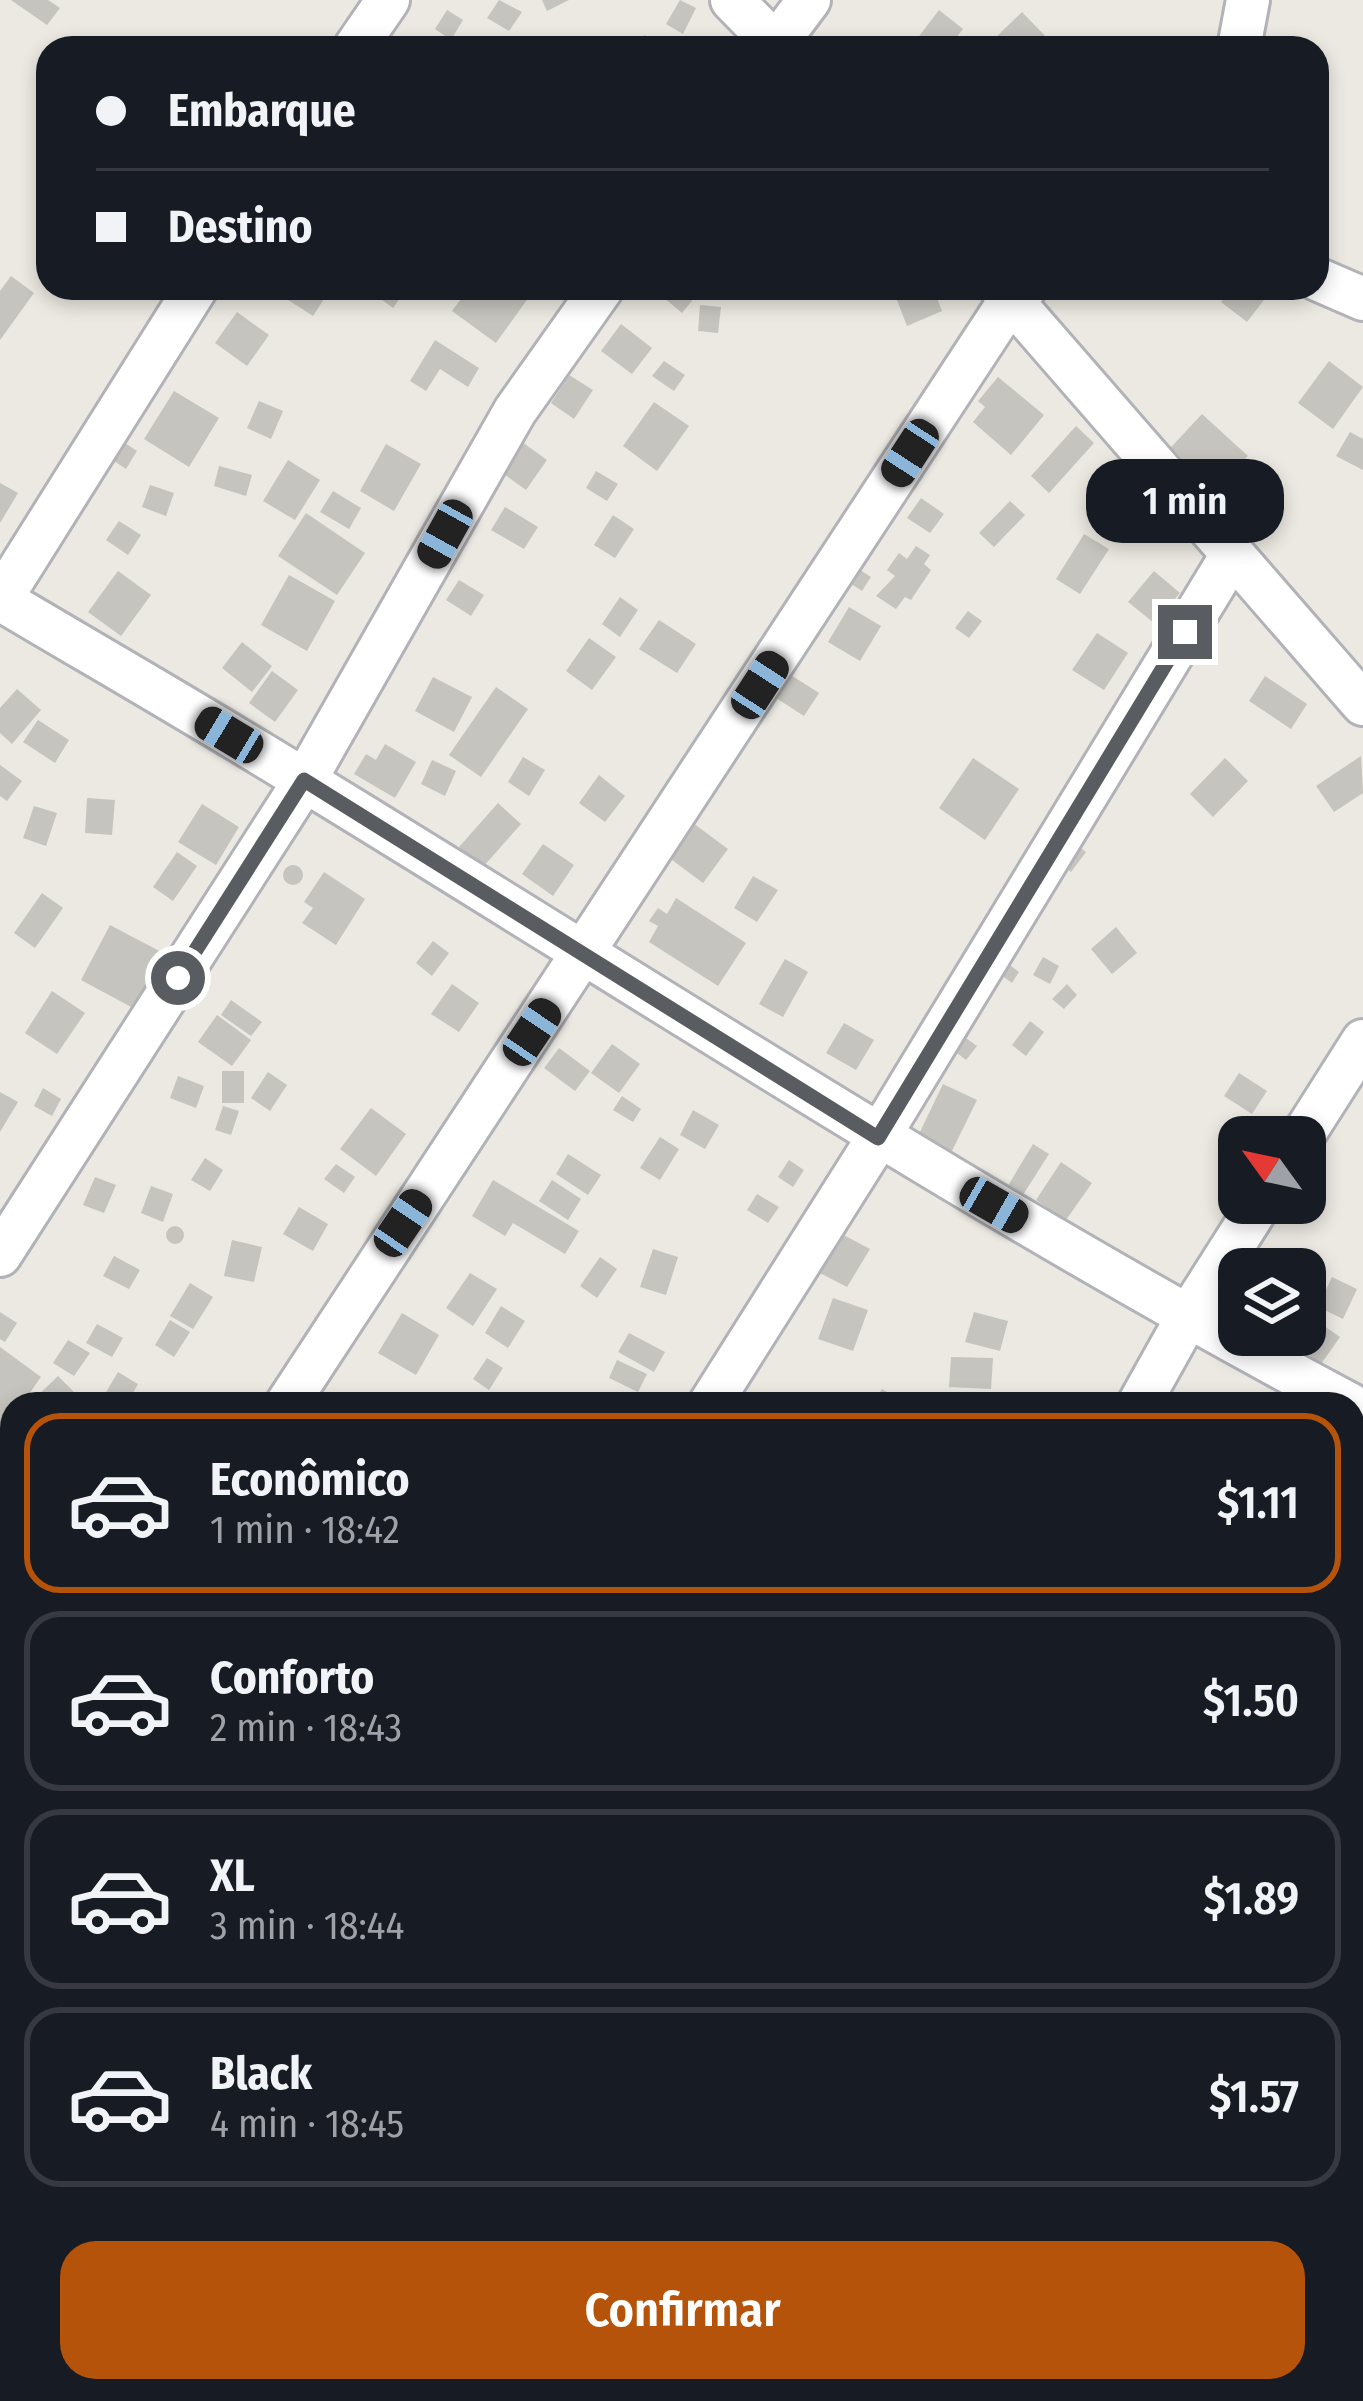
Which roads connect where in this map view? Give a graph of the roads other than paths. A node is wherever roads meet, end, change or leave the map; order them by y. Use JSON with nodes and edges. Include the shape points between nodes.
{"nodes":[{"id":1,"x":388,"y":0,"type":"edge"},
{"id":2,"x":732,"y":0,"type":"edge"},
{"id":3,"x":808,"y":0,"type":"edge"},
{"id":4,"x":1248,"y":0,"type":"edge"},
{"id":5,"x":363,"y":36,"type":"edge"},
{"id":6,"x":766,"y":36,"type":"edge"},
{"id":7,"x":783,"y":36,"type":"edge"},
{"id":8,"x":1241,"y":36,"type":"edge"},
{"id":9,"x":1329,"y":284,"type":"edge"},
{"id":10,"x":1363,"y":299,"type":"edge"},
{"id":11,"x":188,"y":300,"type":"edge"},
{"id":12,"x":594,"y":300,"type":"edge"},
{"id":13,"x":1007,"y":300,"type":"edge"},
{"id":14,"x":1019,"y":300,"type":"edge"},
{"id":15,"x":1232,"y":555,"type":"junction"},
{"id":16,"x":0,"y":599,"type":"edge"},
{"id":17,"x":1363,"y":704,"type":"edge"},
{"id":18,"x":304,"y":780,"type":"junction"},
{"id":19,"x":584,"y":955,"type":"junction"},
{"id":20,"x":1363,"y":1041,"type":"edge"},
{"id":21,"x":1315,"y":1116,"type":"edge"},
{"id":22,"x":878,"y":1138,"type":"junction"},
{"id":23,"x":1246,"y":1224,"type":"edge"},
{"id":24,"x":0,"y":1255,"type":"edge"},
{"id":25,"x":1186,"y":1318,"type":"junction"},
{"id":26,"x":295,"y":1392,"type":"edge"},
{"id":27,"x":718,"y":1392,"type":"edge"},
{"id":28,"x":1146,"y":1392,"type":"edge"},
{"id":29,"x":1326,"y":1392,"type":"edge"}],
"edges":[{"from":1,"to":5,"type":"street"},
{"from":2,"to":6,"type":"street"},
{"from":3,"to":7,"type":"street"},
{"from":4,"to":8,"type":"street"},
{"from":9,"to":10,"type":"street"},
{"from":11,"to":16,"type":"street"},
{"from":12,"to":18,"type":"street","via":[[515,411]]},
{"from":13,"to":19,"type":"street"},
{"from":14,"to":15,"type":"street"},
{"from":15,"to":17,"type":"street"},
{"from":15,"to":22,"type":"street"},
{"from":16,"to":18,"type":"street"},
{"from":18,"to":19,"type":"street"},
{"from":18,"to":24,"type":"street"},
{"from":19,"to":22,"type":"street"},
{"from":19,"to":26,"type":"street"},
{"from":20,"to":21,"type":"street"},
{"from":22,"to":25,"type":"street"},
{"from":22,"to":27,"type":"street"},
{"from":23,"to":25,"type":"street"},
{"from":25,"to":28,"type":"street"},
{"from":25,"to":29,"type":"street"}]}
